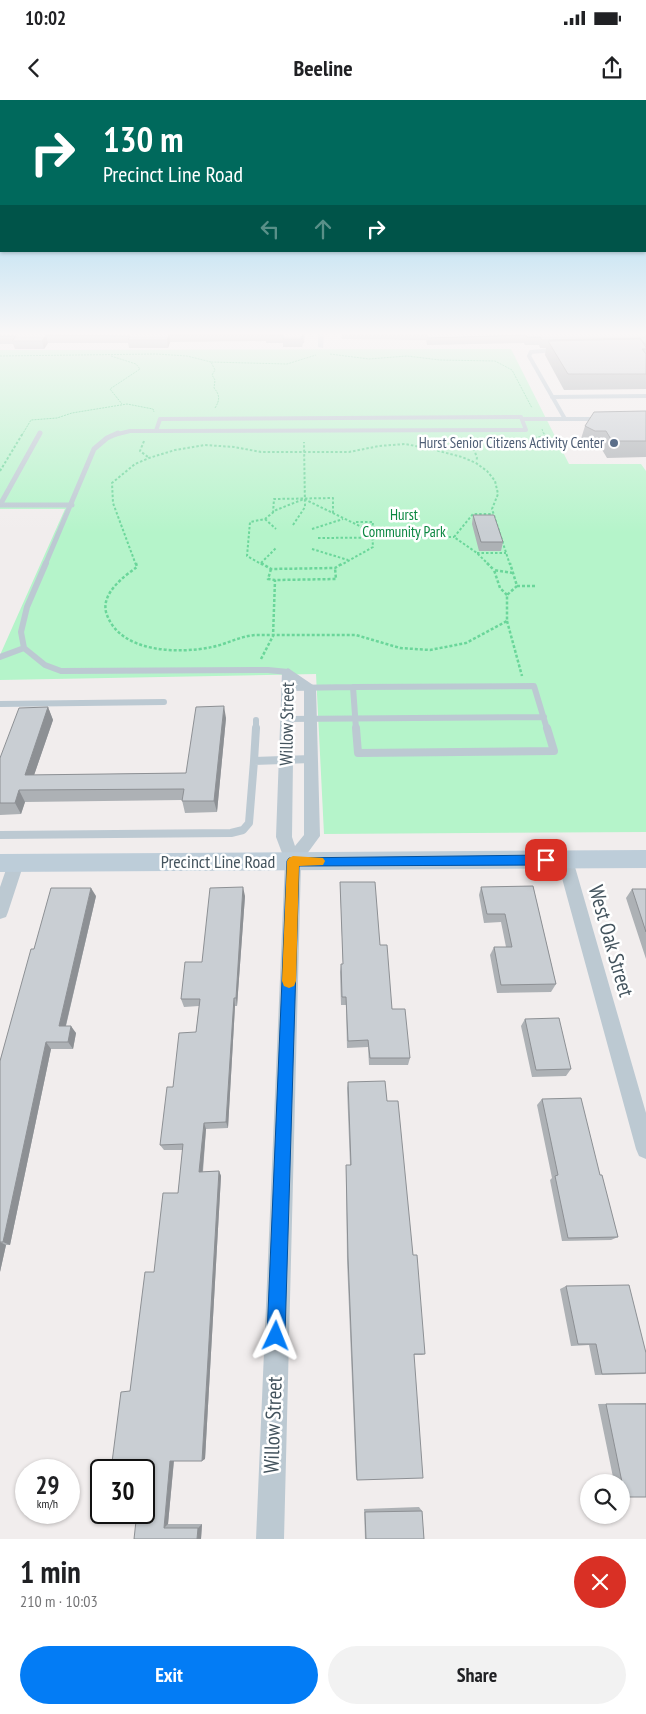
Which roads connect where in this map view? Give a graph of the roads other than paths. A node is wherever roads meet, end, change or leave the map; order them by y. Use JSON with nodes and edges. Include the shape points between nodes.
{"nodes":[{"id":1,"x":553,"y":399,"type":"edge"},
{"id":2,"x":565,"y":419,"type":"junction"},
{"id":3,"x":601,"y":419,"type":"edge"},
{"id":4,"x":522,"y":420,"type":"junction"},
{"id":5,"x":156,"y":431,"type":"junction"},
{"id":6,"x":40,"y":433,"type":"dead end"},
{"id":7,"x":0,"y":505,"type":"edge"},
{"id":8,"x":72,"y":505,"type":"junction"},
{"id":9,"x":24,"y":648,"type":"junction"},
{"id":10,"x":0,"y":657,"type":"edge"},
{"id":11,"x":288,"y":672,"type":"junction"},
{"id":12,"x":310,"y":687,"type":"junction"},
{"id":13,"x":353,"y":687,"type":"junction"},
{"id":14,"x":289,"y":688,"type":"junction"},
{"id":15,"x":164,"y":702,"type":"dead end"},
{"id":16,"x":1,"y":706,"type":"edge"},
{"id":17,"x":544,"y":717,"type":"junction"},
{"id":18,"x":287,"y":718,"type":"junction"},
{"id":19,"x":311,"y":718,"type":"junction"},
{"id":20,"x":356,"y":718,"type":"junction"},
{"id":21,"x":256,"y":720,"type":"dead end"},
{"id":22,"x":311,"y":759,"type":"junction"},
{"id":23,"x":286,"y":760,"type":"junction"},
{"id":24,"x":254,"y":761,"type":"junction"},
{"id":25,"x":0,"y":835,"type":"edge"},
{"id":26,"x":646,"y":859,"type":"edge"},
{"id":27,"x":565,"y":860,"type":"junction"},
{"id":28,"x":293,"y":861,"type":"junction"},
{"id":29,"x":8,"y":863,"type":"edge"},
{"id":30,"x":0,"y":912,"type":"edge"},
{"id":31,"x":646,"y":1149,"type":"edge"},
{"id":32,"x":270,"y":1539,"type":"edge"}],
"edges":[{"from":1,"to":2,"type":"lane"},
{"from":2,"to":3,"type":"lane"},
{"from":2,"to":4,"type":"lane"},
{"from":4,"to":5,"type":"lane","via":[[521,417],[160,419]]},
{"from":4,"to":5,"type":"lane","via":[[526,430]]},
{"from":5,"to":8,"type":"lane","via":[[125,432],[99,442]]},
{"from":6,"to":7,"type":"lane"},
{"from":7,"to":8,"type":"lane"},
{"from":8,"to":9,"type":"lane","via":[[27,607],[21,632]]},
{"from":9,"to":10,"type":"lane"},
{"from":9,"to":11,"type":"lane","via":[[45,666],[60,671]]},
{"from":11,"to":12,"type":"street","name":"Willow Street"},
{"from":11,"to":14,"type":"street","name":"Willow Street"},
{"from":12,"to":13,"type":"lane"},
{"from":12,"to":14,"type":"lane"},
{"from":12,"to":19,"type":"street","name":"Willow Street"},
{"from":13,"to":17,"type":"lane","via":[[534,686]]},
{"from":13,"to":20,"type":"lane"},
{"from":14,"to":18,"type":"street","name":"Willow Street"},
{"from":15,"to":16,"type":"lane"},
{"from":17,"to":20,"type":"lane"},
{"from":17,"to":20,"type":"lane","via":[[554,751],[358,753]]},
{"from":18,"to":19,"type":"lane"},
{"from":18,"to":23,"type":"street","name":"Willow Street"},
{"from":19,"to":20,"type":"lane"},
{"from":19,"to":22,"type":"street","name":"Willow Street"},
{"from":21,"to":24,"type":"lane"},
{"from":22,"to":23,"type":"lane"},
{"from":22,"to":28,"type":"street","name":"Willow Street","via":[[312,836]]},
{"from":23,"to":24,"type":"lane"},
{"from":23,"to":28,"type":"street","name":"Willow Street","via":[[284,837]]},
{"from":24,"to":25,"type":"lane","via":[[249,823],[243,830],[231,833]]},
{"from":26,"to":27,"type":"main road","name":"Precinct Line Road"},
{"from":27,"to":28,"type":"main road","name":"Precinct Line Road"},
{"from":27,"to":31,"type":"street","name":"West Oak Street"},
{"from":28,"to":29,"type":"main road","name":"Precinct Line Road"},
{"from":28,"to":32,"type":"street","name":"Willow Street"},
{"from":29,"to":30,"type":"street"}]}
